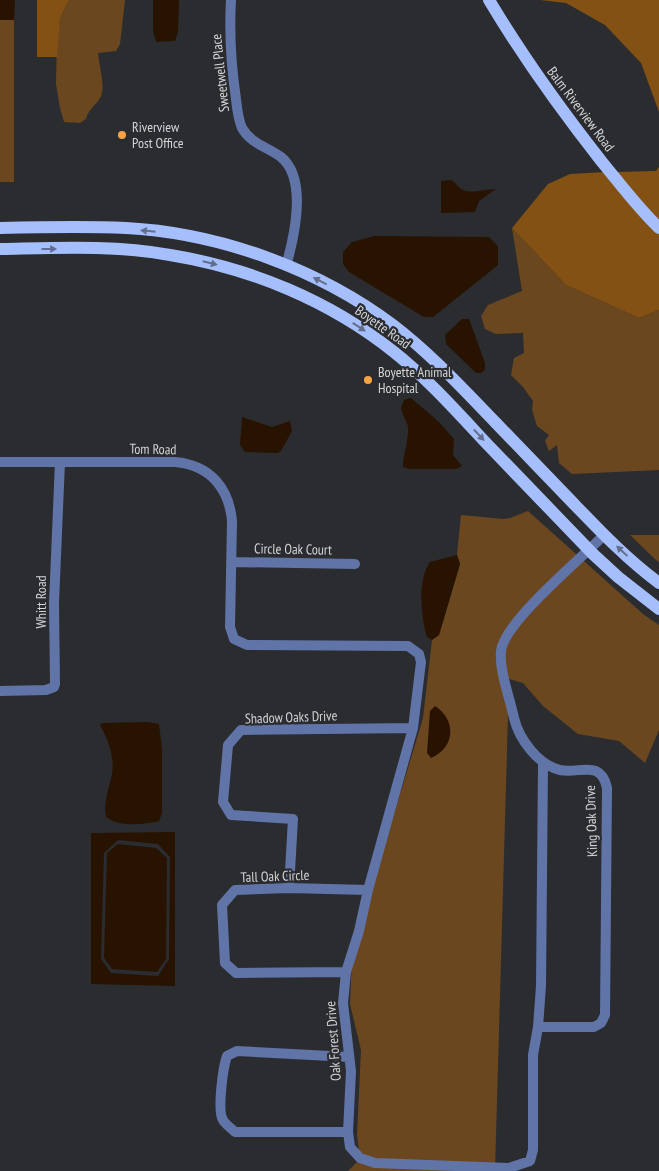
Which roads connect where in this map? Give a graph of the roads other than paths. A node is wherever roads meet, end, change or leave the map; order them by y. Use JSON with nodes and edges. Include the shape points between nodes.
{"nodes":[{"id":1,"x":231,"y":0,"type":"edge"},
{"id":2,"x":489,"y":0,"type":"edge"},
{"id":3,"x":0,"y":228,"type":"edge"},
{"id":4,"x":659,"y":228,"type":"edge"},
{"id":5,"x":0,"y":249,"type":"edge"},
{"id":6,"x":286,"y":266,"type":"junction"},
{"id":7,"x":0,"y":462,"type":"edge"},
{"id":8,"x":60,"y":462,"type":"junction"},
{"id":9,"x":604,"y":535,"type":"junction"},
{"id":10,"x":590,"y":550,"type":"junction"},
{"id":11,"x":231,"y":562,"type":"junction"},
{"id":12,"x":355,"y":564,"type":"dead end"},
{"id":13,"x":659,"y":583,"type":"edge"},
{"id":14,"x":659,"y":609,"type":"edge"},
{"id":15,"x":0,"y":692,"type":"edge"},
{"id":16,"x":413,"y":728,"type":"junction"},
{"id":17,"x":544,"y":763,"type":"junction"},
{"id":18,"x":289,"y":888,"type":"junction"},
{"id":19,"x":368,"y":890,"type":"junction"},
{"id":20,"x":346,"y":972,"type":"junction"},
{"id":21,"x":538,"y":1027,"type":"junction"},
{"id":22,"x":349,"y":1057,"type":"junction"},
{"id":23,"x":348,"y":1132,"type":"junction"}],
"edges":[{"from":1,"to":6,"type":"street","name":"Sweetwell Place","via":[[230,52],[238,116],[248,136],[286,161],[296,180],[294,229]]},
{"from":2,"to":4,"type":"main road","name":"Balm Riverview Road","via":[[568,119],[642,213]]},
{"from":6,"to":3,"type":"main road","name":"Boyette Road","one_way":true,"via":[[223,244],[158,232],[126,228]]},
{"from":5,"to":10,"type":"main road","name":"Boyette Road","one_way":true,"via":[[120,249],[170,254],[247,274],[316,302],[358,326],[410,365]]},
{"from":9,"to":6,"type":"main road","name":"Boyette Road","one_way":true,"via":[[426,353],[394,326],[353,299]]},
{"from":7,"to":8,"type":"street","name":"Tom Road"},
{"from":8,"to":11,"type":"street","name":"Tom Road","via":[[175,462],[194,466],[222,488],[229,502]]},
{"from":8,"to":15,"type":"street","name":"Whitt Road","via":[[54,603],[55,684],[46,690]]},
{"from":9,"to":10,"type":"street"},
{"from":13,"to":9,"type":"main road","name":"Boyette Road","one_way":true},
{"from":10,"to":14,"type":"main road","name":"Boyette Road"},
{"from":10,"to":17,"type":"street","via":[[513,625],[501,650],[516,727],[528,747]]},
{"from":11,"to":12,"type":"street","name":"Circle Oak Court"},
{"from":11,"to":16,"type":"street","name":"Oak Forest Drive","via":[[230,627],[234,639],[247,645],[408,646],[419,654],[421,662]]},
{"from":16,"to":18,"type":"street","name":"Shadow Oaks Drive","via":[[241,730],[228,745],[223,802],[231,815],[293,819]]},
{"from":16,"to":19,"type":"street","name":"Oak Forest Drive"},
{"from":17,"to":21,"type":"street","name":"Oak Forest Drive"},
{"from":17,"to":21,"type":"street","name":"King Oak Drive","via":[[561,770],[597,771],[605,780],[605,1015],[594,1027]]},
{"from":18,"to":19,"type":"street","name":"Tall Oak Circle"},
{"from":18,"to":20,"type":"street","name":"Tall Oak Circle","via":[[235,890],[222,905],[225,963],[236,973]]},
{"from":19,"to":20,"type":"street","name":"Oak Forest Drive"},
{"from":20,"to":22,"type":"street","name":"Oak Forest Drive","via":[[343,1003]]},
{"from":21,"to":23,"type":"street","name":"Oak Forest Drive","via":[[533,1055],[533,1150],[530,1161],[509,1168],[374,1164],[360,1158],[350,1147]]},
{"from":22,"to":23,"type":"street","name":"Oak Forest Drive"},
{"from":22,"to":23,"type":"street","via":[[237,1051],[226,1056],[221,1114],[223,1122],[235,1132]]}]}
